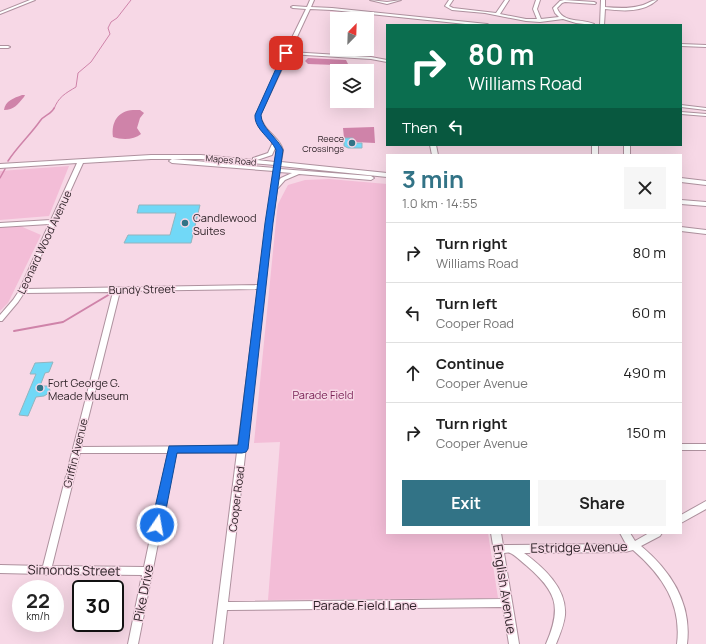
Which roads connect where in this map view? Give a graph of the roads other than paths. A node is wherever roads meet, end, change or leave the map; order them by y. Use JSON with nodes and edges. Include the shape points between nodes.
{"nodes":[{"id":1,"x":26,"y":0,"type":"edge"},
{"id":2,"x":33,"y":0,"type":"edge"},
{"id":3,"x":312,"y":0,"type":"edge"},
{"id":4,"x":372,"y":0,"type":"edge"},
{"id":5,"x":399,"y":0,"type":"edge"},
{"id":6,"x":450,"y":0,"type":"edge"},
{"id":7,"x":507,"y":0,"type":"edge"},
{"id":8,"x":538,"y":0,"type":"edge"},
{"id":9,"x":603,"y":0,"type":"edge"},
{"id":10,"x":655,"y":0,"type":"edge"},
{"id":11,"x":594,"y":3,"type":"dead end"},
{"id":12,"x":293,"y":7,"type":"dead end"},
{"id":13,"x":308,"y":7,"type":"junction"},
{"id":14,"x":603,"y":8,"type":"junction"},
{"id":15,"x":0,"y":12,"type":"edge"},
{"id":16,"x":497,"y":15,"type":"junction"},
{"id":17,"x":564,"y":18,"type":"junction"},
{"id":18,"x":540,"y":21,"type":"junction"},
{"id":19,"x":477,"y":24,"type":"edge"},
{"id":20,"x":592,"y":24,"type":"dead end"},
{"id":21,"x":602,"y":24,"type":"edge"},
{"id":22,"x":682,"y":42,"type":"edge"},
{"id":23,"x":706,"y":43,"type":"edge"},
{"id":24,"x":682,"y":45,"type":"edge"},
{"id":25,"x":706,"y":46,"type":"edge"},
{"id":26,"x":0,"y":47,"type":"edge"},
{"id":27,"x":8,"y":47,"type":"dead end"},
{"id":28,"x":286,"y":53,"type":"junction"},
{"id":29,"x":386,"y":60,"type":"edge"},
{"id":30,"x":682,"y":106,"type":"edge"},
{"id":31,"x":706,"y":109,"type":"edge"},
{"id":32,"x":682,"y":113,"type":"edge"},
{"id":33,"x":706,"y":116,"type":"edge"},
{"id":34,"x":275,"y":142,"type":"junction"},
{"id":35,"x":122,"y":158,"type":"junction"},
{"id":36,"x":81,"y":161,"type":"junction"},
{"id":37,"x":241,"y":161,"type":"junction"},
{"id":38,"x":0,"y":166,"type":"edge"},
{"id":39,"x":277,"y":167,"type":"junction"},
{"id":40,"x":306,"y":172,"type":"junction"},
{"id":41,"x":386,"y":175,"type":"edge"},
{"id":42,"x":386,"y":179,"type":"edge"},
{"id":43,"x":682,"y":180,"type":"edge"},
{"id":44,"x":706,"y":183,"type":"edge"},
{"id":45,"x":274,"y":190,"type":"junction"},
{"id":46,"x":682,"y":202,"type":"edge"},
{"id":47,"x":706,"y":204,"type":"edge"},
{"id":48,"x":54,"y":222,"type":"junction"},
{"id":49,"x":0,"y":225,"type":"edge"},
{"id":50,"x":682,"y":229,"type":"edge"},
{"id":51,"x":706,"y":232,"type":"edge"},
{"id":52,"x":262,"y":287,"type":"junction"},
{"id":53,"x":117,"y":289,"type":"junction"},
{"id":54,"x":22,"y":292,"type":"junction"},
{"id":55,"x":0,"y":319,"type":"edge"},
{"id":56,"x":682,"y":447,"type":"edge"},
{"id":57,"x":706,"y":447,"type":"edge"},
{"id":58,"x":173,"y":449,"type":"junction"},
{"id":59,"x":242,"y":449,"type":"junction"},
{"id":60,"x":76,"y":450,"type":"junction"},
{"id":61,"x":706,"y":505,"type":"edge"},
{"id":62,"x":682,"y":518,"type":"edge"},
{"id":63,"x":496,"y":534,"type":"edge"},
{"id":64,"x":625,"y":534,"type":"edge"},
{"id":65,"x":655,"y":534,"type":"edge"},
{"id":66,"x":634,"y":546,"type":"junction"},
{"id":67,"x":498,"y":549,"type":"junction"},
{"id":68,"x":512,"y":549,"type":"junction"},
{"id":69,"x":0,"y":569,"type":"edge"},
{"id":70,"x":46,"y":571,"type":"junction"},
{"id":71,"x":147,"y":571,"type":"junction"},
{"id":72,"x":507,"y":604,"type":"junction"},
{"id":73,"x":223,"y":606,"type":"junction"},
{"id":74,"x":133,"y":644,"type":"edge"},
{"id":75,"x":218,"y":644,"type":"edge"},
{"id":76,"x":514,"y":644,"type":"edge"},
{"id":77,"x":551,"y":644,"type":"edge"},
{"id":78,"x":682,"y":644,"type":"edge"}],
"edges":[{"from":1,"to":15,"type":"street"},
{"from":2,"to":15,"type":"street"},
{"from":3,"to":13,"type":"street"},
{"from":4,"to":5,"type":"street","via":[[387,3]]},
{"from":6,"to":16,"type":"street","via":[[447,6],[450,8]]},
{"from":7,"to":16,"type":"street"},
{"from":8,"to":18,"type":"street","via":[[535,9]]},
{"from":9,"to":14,"type":"street"},
{"from":10,"to":14,"type":"street","via":[[639,7]]},
{"from":11,"to":17,"type":"street","via":[[561,2],[555,9]]},
{"from":12,"to":13,"type":"street"},
{"from":13,"to":19,"type":"street"},
{"from":13,"to":28,"type":"street"},
{"from":14,"to":21,"type":"street"},
{"from":16,"to":18,"type":"street"},
{"from":17,"to":18,"type":"street"},
{"from":17,"to":20,"type":"street","via":[[572,22]]},
{"from":22,"to":23,"type":"street"},
{"from":24,"to":25,"type":"street"},
{"from":26,"to":27,"type":"street"},
{"from":28,"to":29,"type":"street"},
{"from":28,"to":34,"type":"street","via":[[258,115],[261,126]]},
{"from":30,"to":31,"type":"street"},
{"from":32,"to":33,"type":"street"},
{"from":34,"to":37,"type":"street","via":[[272,153],[268,156]]},
{"from":34,"to":39,"type":"street","name":"Cooper Road","via":[[280,150]]},
{"from":35,"to":36,"type":"street","name":"Mapes Road"},
{"from":35,"to":37,"type":"street","name":"Mapes Road","via":[[200,157]]},
{"from":35,"to":39,"type":"street","name":"Mapes Road"},
{"from":36,"to":38,"type":"street","name":"Mapes Road"},
{"from":36,"to":48,"type":"street","name":"Leonard Wood Avenue"},
{"from":37,"to":39,"type":"street","name":"Mapes Road"},
{"from":39,"to":40,"type":"street","name":"Mapes Road"},
{"from":39,"to":41,"type":"street","name":"Mapes Road"},
{"from":39,"to":45,"type":"street","name":"Cooper Road"},
{"from":40,"to":42,"type":"street","name":"Mapes Road"},
{"from":40,"to":45,"type":"street","via":[[286,177]]},
{"from":43,"to":44,"type":"street"},
{"from":45,"to":52,"type":"street","name":"Cooper Road"},
{"from":46,"to":47,"type":"street"},
{"from":48,"to":49,"type":"street"},
{"from":48,"to":54,"type":"street","name":"Leonard Wood Avenue"},
{"from":50,"to":51,"type":"street"},
{"from":52,"to":53,"type":"street","name":"Bundy Street"},
{"from":52,"to":59,"type":"street","name":"Cooper Road"},
{"from":53,"to":54,"type":"street","name":"Bundy Street"},
{"from":53,"to":60,"type":"street","name":"Griffin Avenue"},
{"from":54,"to":55,"type":"street","name":"Leonard Wood Avenue"},
{"from":56,"to":57,"type":"street"},
{"from":58,"to":59,"type":"street"},
{"from":58,"to":60,"type":"street"},
{"from":58,"to":71,"type":"street","name":"Pike Drive"},
{"from":59,"to":73,"type":"street","name":"Cooper Road"},
{"from":60,"to":70,"type":"street","name":"Griffin Avenue"},
{"from":61,"to":62,"type":"street"},
{"from":63,"to":67,"type":"street","name":"English Avenue"},
{"from":64,"to":66,"type":"street"},
{"from":65,"to":66,"type":"street","name":"Estridge Avenue"},
{"from":66,"to":68,"type":"street","name":"Estridge Avenue"},
{"from":66,"to":78,"type":"street","via":[[660,570],[672,590],[681,614]]},
{"from":67,"to":68,"type":"street","name":"Estridge Avenue"},
{"from":67,"to":72,"type":"street","name":"English Avenue"},
{"from":68,"to":77,"type":"street","via":[[543,576],[560,600],[560,621]]},
{"from":69,"to":70,"type":"street","name":"Simonds Street"},
{"from":70,"to":71,"type":"street","name":"Simonds Street"},
{"from":71,"to":74,"type":"street","name":"Pike Drive"},
{"from":72,"to":73,"type":"street","name":"Parade Field Lane"},
{"from":72,"to":76,"type":"street","name":"English Avenue"},
{"from":73,"to":75,"type":"street","name":"Cooper Road"}]}
